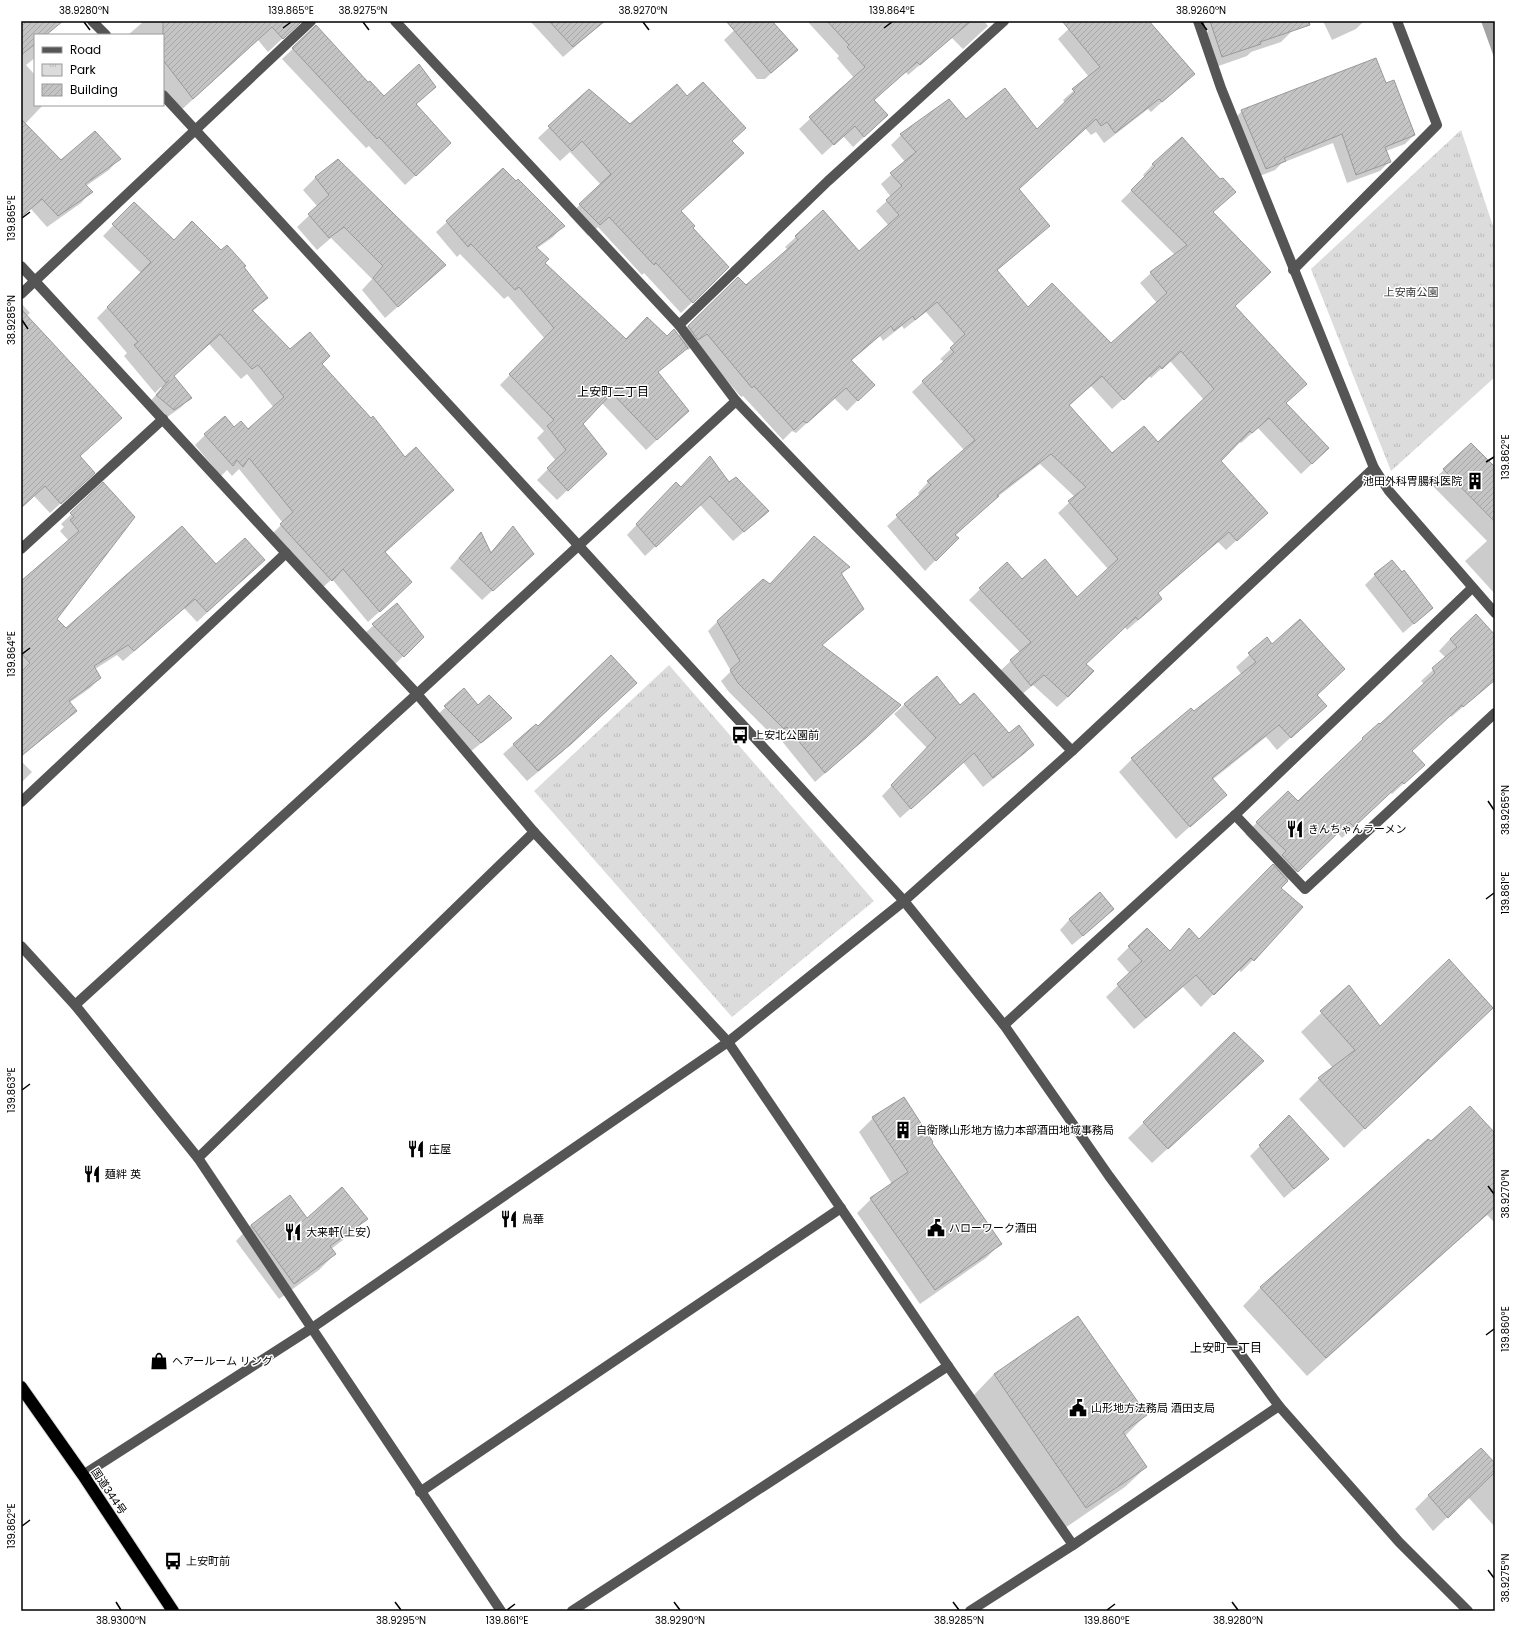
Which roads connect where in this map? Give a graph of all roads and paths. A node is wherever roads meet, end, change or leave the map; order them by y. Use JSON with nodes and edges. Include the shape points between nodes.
{"nodes":[{"id":1,"x":92,"y":21,"type":"edge"},
{"id":2,"x":311,"y":21,"type":"edge"},
{"id":3,"x":395,"y":21,"type":"edge"},
{"id":4,"x":1004,"y":21,"type":"edge"},
{"id":5,"x":1198,"y":21,"type":"edge"},
{"id":6,"x":1397,"y":21,"type":"edge"},
{"id":7,"x":105,"y":34,"type":"edge"},
{"id":8,"x":164,"y":95,"type":"edge"},
{"id":9,"x":196,"y":128,"type":"junction"},
{"id":10,"x":21,"y":266,"type":"edge"},
{"id":11,"x":1293,"y":270,"type":"junction"},
{"id":12,"x":35,"y":280,"type":"junction"},
{"id":13,"x":21,"y":294,"type":"edge"},
{"id":14,"x":679,"y":325,"type":"junction"},
{"id":15,"x":736,"y":401,"type":"junction"},
{"id":16,"x":163,"y":419,"type":"junction"},
{"id":17,"x":1374,"y":468,"type":"junction"},
{"id":18,"x":579,"y":546,"type":"junction"},
{"id":19,"x":21,"y":549,"type":"edge"},
{"id":20,"x":286,"y":553,"type":"junction"},
{"id":21,"x":1472,"y":588,"type":"junction"},
{"id":22,"x":1495,"y":613,"type":"edge"},
{"id":23,"x":417,"y":694,"type":"junction"},
{"id":24,"x":1495,"y":713,"type":"edge"},
{"id":25,"x":1072,"y":750,"type":"junction"},
{"id":26,"x":21,"y":802,"type":"edge"},
{"id":27,"x":1235,"y":816,"type":"junction"},
{"id":28,"x":534,"y":832,"type":"junction"},
{"id":29,"x":904,"y":901,"type":"junction"},
{"id":30,"x":21,"y":946,"type":"edge"},
{"id":31,"x":75,"y":1005,"type":"junction"},
{"id":32,"x":1004,"y":1025,"type":"junction"},
{"id":33,"x":728,"y":1042,"type":"junction"},
{"id":34,"x":198,"y":1158,"type":"junction"},
{"id":35,"x":841,"y":1208,"type":"junction"},
{"id":36,"x":312,"y":1328,"type":"junction"},
{"id":37,"x":948,"y":1366,"type":"junction"},
{"id":38,"x":21,"y":1387,"type":"edge"},
{"id":39,"x":1278,"y":1406,"type":"junction"},
{"id":40,"x":83,"y":1475,"type":"junction"},
{"id":41,"x":420,"y":1492,"type":"junction"},
{"id":42,"x":1073,"y":1545,"type":"junction"},
{"id":43,"x":173,"y":1611,"type":"edge"},
{"id":44,"x":501,"y":1611,"type":"edge"},
{"id":45,"x":572,"y":1611,"type":"edge"},
{"id":46,"x":970,"y":1611,"type":"edge"},
{"id":47,"x":1468,"y":1611,"type":"edge"}],
"edges":[{"from":1,"to":7,"type":"street"},
{"from":2,"to":9,"type":"street"},
{"from":3,"to":14,"type":"street"},
{"from":4,"to":14,"type":"street","via":[[828,181]]},
{"from":5,"to":11,"type":"street","via":[[1221,88]]},
{"from":6,"to":11,"type":"street","via":[[1437,125]]},
{"from":8,"to":9,"type":"street"},
{"from":9,"to":12,"type":"street"},
{"from":9,"to":18,"type":"street"},
{"from":10,"to":12,"type":"street"},
{"from":11,"to":17,"type":"street"},
{"from":12,"to":13,"type":"street"},
{"from":12,"to":16,"type":"street"},
{"from":14,"to":15,"type":"street"},
{"from":15,"to":18,"type":"street"},
{"from":15,"to":25,"type":"street"},
{"from":16,"to":19,"type":"street"},
{"from":16,"to":20,"type":"street"},
{"from":17,"to":21,"type":"street","via":[[1389,491]]},
{"from":17,"to":25,"type":"street"},
{"from":18,"to":23,"type":"street"},
{"from":18,"to":29,"type":"street"},
{"from":20,"to":23,"type":"street"},
{"from":20,"to":26,"type":"street"},
{"from":21,"to":22,"type":"street"},
{"from":21,"to":27,"type":"street"},
{"from":23,"to":28,"type":"street"},
{"from":23,"to":31,"type":"street"},
{"from":24,"to":27,"type":"street","via":[[1305,889]]},
{"from":25,"to":29,"type":"street"},
{"from":27,"to":32,"type":"street"},
{"from":28,"to":33,"type":"street"},
{"from":28,"to":34,"type":"street"},
{"from":29,"to":32,"type":"street"},
{"from":29,"to":33,"type":"street"},
{"from":30,"to":31,"type":"street"},
{"from":31,"to":34,"type":"street"},
{"from":32,"to":39,"type":"street","via":[[1109,1176]]},
{"from":33,"to":35,"type":"street"},
{"from":33,"to":36,"type":"street"},
{"from":34,"to":36,"type":"street"},
{"from":35,"to":37,"type":"street"},
{"from":35,"to":41,"type":"street"},
{"from":36,"to":40,"type":"street"},
{"from":36,"to":41,"type":"street"},
{"from":37,"to":42,"type":"street"},
{"from":37,"to":45,"type":"street"},
{"from":38,"to":40,"type":"highway","name":"国道344号"},
{"from":39,"to":42,"type":"street"},
{"from":39,"to":47,"type":"street","via":[[1399,1542]]},
{"from":40,"to":43,"type":"highway","name":"国道344号"},
{"from":41,"to":44,"type":"street"},
{"from":42,"to":46,"type":"street"}]}
